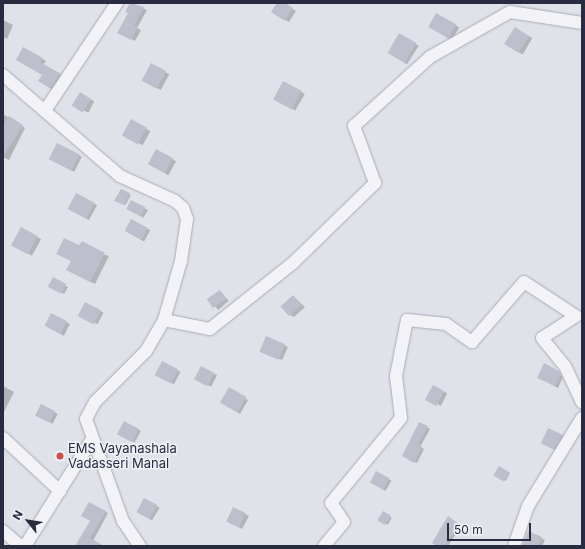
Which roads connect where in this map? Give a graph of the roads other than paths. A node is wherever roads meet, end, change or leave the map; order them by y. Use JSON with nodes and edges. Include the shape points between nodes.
{"nodes":[{"id":1,"x":117,"y":3,"type":"edge"},
{"id":2,"x":582,"y":23,"type":"edge"},
{"id":3,"x":3,"y":75,"type":"edge"},
{"id":4,"x":46,"y":109,"type":"junction"},
{"id":5,"x":164,"y":320,"type":"junction"},
{"id":6,"x":582,"y":402,"type":"edge"},
{"id":7,"x":582,"y":418,"type":"edge"},
{"id":8,"x":3,"y":438,"type":"edge"},
{"id":9,"x":92,"y":439,"type":"junction"},
{"id":10,"x":60,"y":491,"type":"junction"},
{"id":11,"x":3,"y":531,"type":"edge"},
{"id":12,"x":20,"y":546,"type":"edge"},
{"id":13,"x":25,"y":546,"type":"edge"},
{"id":14,"x":140,"y":546,"type":"edge"},
{"id":15,"x":324,"y":546,"type":"edge"},
{"id":16,"x":514,"y":546,"type":"edge"}],
"edges":[{"from":1,"to":4,"type":"street"},
{"from":2,"to":5,"type":"street","via":[[510,12],[430,57],[354,126],[375,183],[293,263],[210,329]]},
{"from":3,"to":4,"type":"street"},
{"from":4,"to":5,"type":"street","via":[[120,176],[175,201],[183,208],[187,219],[182,261]]},
{"from":5,"to":9,"type":"street","via":[[146,351],[95,402],[86,419]]},
{"from":6,"to":15,"type":"street","via":[[565,366],[542,338],[576,316],[524,282],[472,342],[446,324],[407,320],[396,376],[401,418],[331,503],[344,522]]},
{"from":7,"to":16,"type":"street","via":[[528,506]]},
{"from":8,"to":10,"type":"street"},
{"from":9,"to":10,"type":"street"},
{"from":9,"to":14,"type":"street","via":[[123,521]]},
{"from":10,"to":13,"type":"street"},
{"from":11,"to":12,"type":"street"}]}
